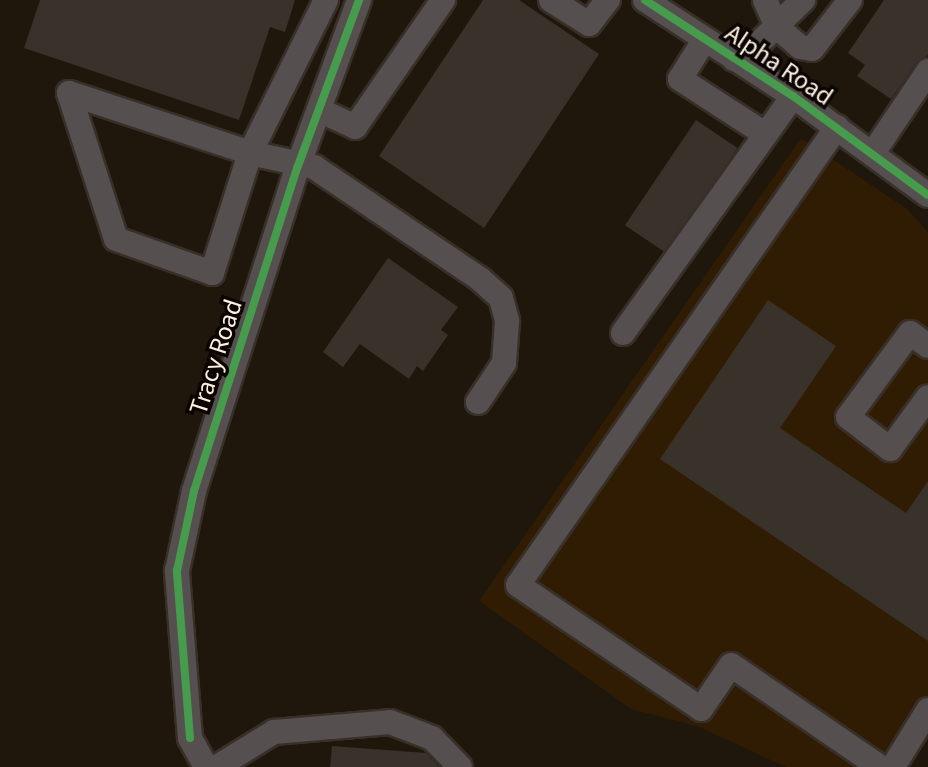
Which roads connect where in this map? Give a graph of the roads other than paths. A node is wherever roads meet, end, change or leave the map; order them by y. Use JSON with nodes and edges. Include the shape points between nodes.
{"nodes":[{"id":1,"x":359,"y":0,"type":"edge"},
{"id":2,"x":443,"y":0,"type":"edge"},
{"id":3,"x":551,"y":0,"type":"edge"},
{"id":4,"x":608,"y":0,"type":"edge"},
{"id":5,"x":645,"y":0,"type":"edge"},
{"id":6,"x":765,"y":0,"type":"edge"},
{"id":7,"x":803,"y":0,"type":"edge"},
{"id":8,"x":850,"y":0,"type":"edge"},
{"id":9,"x":323,"y":7,"type":"edge"},
{"id":10,"x":350,"y":24,"type":"junction"},
{"id":11,"x":777,"y":27,"type":"junction"},
{"id":12,"x":705,"y":39,"type":"junction"},
{"id":13,"x":734,"y":59,"type":"junction"},
{"id":14,"x":928,"y":71,"type":"edge"},
{"id":15,"x":793,"y":96,"type":"junction"},
{"id":16,"x":319,"y":110,"type":"junction"},
{"id":17,"x":837,"y":127,"type":"junction"},
{"id":18,"x":765,"y":134,"type":"junction"},
{"id":19,"x":250,"y":153,"type":"junction"},
{"id":20,"x":873,"y":153,"type":"junction"},
{"id":21,"x":298,"y":166,"type":"junction"},
{"id":22,"x":928,"y":195,"type":"edge"},
{"id":23,"x":623,"y":333,"type":"dead end"},
{"id":24,"x":928,"y":346,"type":"edge"},
{"id":25,"x":928,"y":397,"type":"edge"},
{"id":26,"x":478,"y":402,"type":"dead end"},
{"id":27,"x":928,"y":710,"type":"edge"},
{"id":28,"x":206,"y":767,"type":"edge"},
{"id":29,"x":217,"y":767,"type":"edge"},
{"id":30,"x":460,"y":767,"type":"edge"},
{"id":31,"x":880,"y":767,"type":"edge"},
{"id":32,"x":893,"y":767,"type":"edge"}],
"edges":[{"from":1,"to":10,"type":"street","name":"Tracy Road"},
{"from":2,"to":16,"type":"street","via":[[355,127]]},
{"from":3,"to":4,"type":"street","via":[[589,24]]},
{"from":5,"to":12,"type":"street","name":"Alpha Road"},
{"from":6,"to":11,"type":"street"},
{"from":7,"to":11,"type":"street"},
{"from":8,"to":11,"type":"street","via":[[812,49],[800,47]]},
{"from":9,"to":10,"type":"street"},
{"from":9,"to":19,"type":"street"},
{"from":10,"to":16,"type":"street","name":"Tracy Road"},
{"from":11,"to":13,"type":"street"},
{"from":12,"to":13,"type":"street","name":"Alpha Road"},
{"from":12,"to":18,"type":"street","via":[[680,79]]},
{"from":13,"to":15,"type":"street","name":"Alpha Road"},
{"from":14,"to":20,"type":"street"},
{"from":15,"to":17,"type":"street","name":"Alpha Road"},
{"from":15,"to":18,"type":"street"},
{"from":16,"to":21,"type":"street","name":"Tracy Road"},
{"from":17,"to":20,"type":"street","name":"Alpha Road"},
{"from":17,"to":31,"type":"street","via":[[518,585],[701,709],[731,665]]},
{"from":18,"to":23,"type":"street"},
{"from":19,"to":19,"type":"street","via":[[212,273],[116,239],[69,93]]},
{"from":19,"to":21,"type":"street"},
{"from":20,"to":22,"type":"street","name":"Alpha Road"},
{"from":21,"to":26,"type":"street","via":[[314,167],[501,298],[507,321],[504,363]]},
{"from":21,"to":28,"type":"street","name":"Tracy Road","via":[[194,491],[177,571],[190,738]]},
{"from":24,"to":25,"type":"street","via":[[910,333],[848,417],[890,449]]},
{"from":27,"to":32,"type":"street"},
{"from":29,"to":30,"type":"street","via":[[274,732],[390,722],[432,738]]}]}
